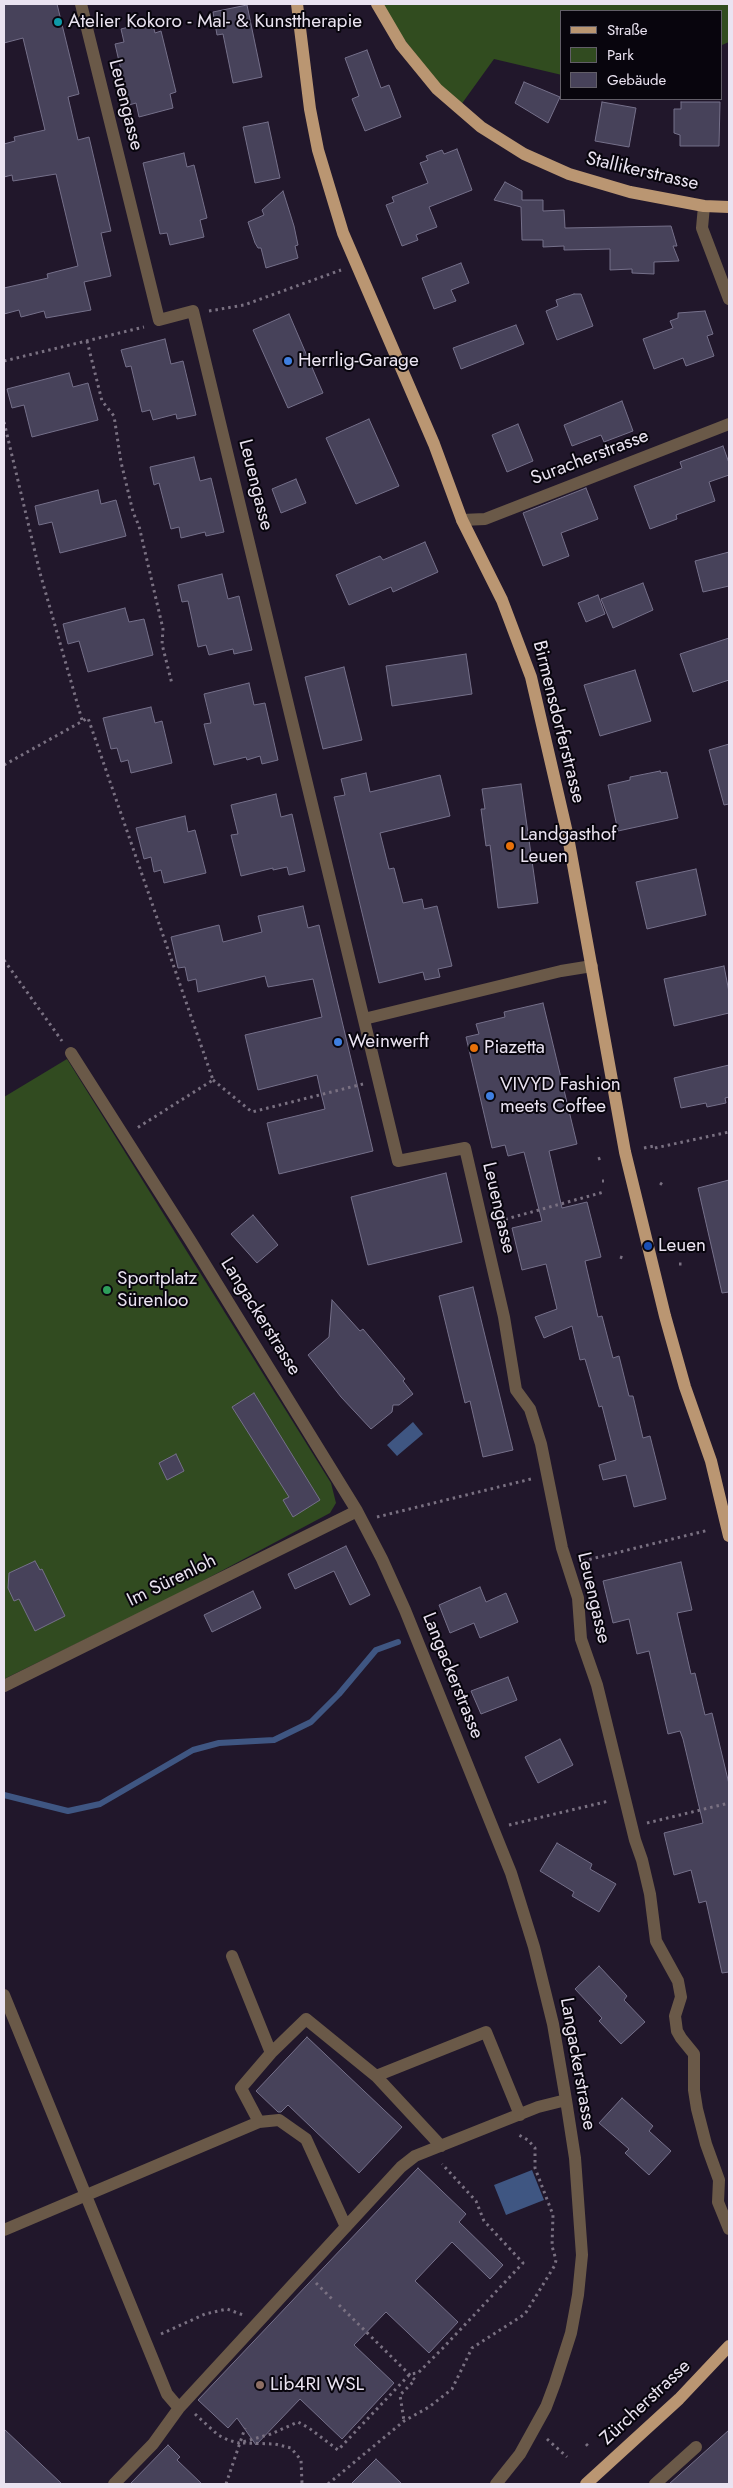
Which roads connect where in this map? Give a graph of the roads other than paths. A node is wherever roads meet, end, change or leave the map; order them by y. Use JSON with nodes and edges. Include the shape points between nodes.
{"nodes":[{"id":1,"x":81,"y":4,"type":"edge"},
{"id":2,"x":297,"y":4,"type":"edge"},
{"id":3,"x":377,"y":4,"type":"edge"},
{"id":4,"x":704,"y":206,"type":"junction"},
{"id":5,"x":729,"y":206,"type":"edge"},
{"id":6,"x":729,"y":299,"type":"edge"},
{"id":7,"x":729,"y":424,"type":"edge"},
{"id":8,"x":462,"y":520,"type":"junction"},
{"id":9,"x":592,"y":966,"type":"junction"},
{"id":10,"x":364,"y":1018,"type":"junction"},
{"id":11,"x":71,"y":1053,"type":"road end"},
{"id":12,"x":359,"y":1515,"type":"junction"},
{"id":13,"x":729,"y":1536,"type":"edge"},
{"id":14,"x":4,"y":1686,"type":"edge"},
{"id":15,"x":232,"y":1956,"type":"dead end"},
{"id":16,"x":4,"y":1995,"type":"edge"},
{"id":17,"x":271,"y":2053,"type":"junction"},
{"id":18,"x":376,"y":2076,"type":"junction"},
{"id":19,"x":566,"y":2100,"type":"junction"},
{"id":20,"x":520,"y":2114,"type":"junction"},
{"id":21,"x":259,"y":2122,"type":"junction"},
{"id":22,"x":435,"y":2149,"type":"junction"},
{"id":23,"x":86,"y":2197,"type":"junction"},
{"id":24,"x":346,"y":2227,"type":"junction"},
{"id":25,"x":729,"y":2229,"type":"edge"},
{"id":26,"x":4,"y":2230,"type":"edge"},
{"id":27,"x":729,"y":2346,"type":"edge"},
{"id":28,"x":181,"y":2405,"type":"junction"},
{"id":29,"x":696,"y":2446,"type":"dead end"},
{"id":30,"x":114,"y":2484,"type":"edge"},
{"id":31,"x":496,"y":2484,"type":"edge"},
{"id":32,"x":586,"y":2484,"type":"edge"},
{"id":33,"x":655,"y":2484,"type":"edge"}],
"edges":[{"from":1,"to":10,"type":"street","name":"Leuengasse","via":[[159,320],[193,312]]},
{"from":2,"to":8,"type":"main road","name":"Birmensdorferstrasse","via":[[310,109],[331,200],[352,257],[434,444]]},
{"from":3,"to":4,"type":"main road","name":"Stallikerstrasse","via":[[401,45],[437,90],[505,143],[543,163],[597,184]]},
{"from":4,"to":5,"type":"main road","name":"Stallikerstrasse"},
{"from":4,"to":6,"type":"street","via":[[702,228]]},
{"from":7,"to":8,"type":"street","name":"Suracherstrasse","via":[[485,519]]},
{"from":8,"to":9,"type":"main road","name":"Birmensdorferstrasse","via":[[502,600],[531,677],[555,774]]},
{"from":9,"to":10,"type":"street"},
{"from":9,"to":13,"type":"main road","name":"Birmensdorferstrasse","via":[[625,1152],[665,1316],[711,1461]]},
{"from":10,"to":25,"type":"street","name":"Leuengasse","via":[[398,1161],[465,1148],[504,1317],[516,1390],[534,1418],[542,1444],[562,1548],[578,1598],[581,1639],[598,1685],[650,1894],[656,1941],[678,1981],[681,1997],[676,2016],[677,2031],[694,2054],[696,2109],[719,2180],[718,2202]]},
{"from":11,"to":12,"type":"street","name":"Langackerstrasse"},
{"from":12,"to":14,"type":"street","name":"Im Sürenloh"},
{"from":12,"to":19,"type":"street","name":"Langackerstrasse","via":[[405,1610],[510,1872],[534,1947],[553,2024]]},
{"from":15,"to":17,"type":"street"},
{"from":16,"to":23,"type":"street"},
{"from":17,"to":18,"type":"street","via":[[306,2019]]},
{"from":17,"to":21,"type":"street","via":[[241,2088]]},
{"from":18,"to":20,"type":"street","via":[[486,2032]]},
{"from":18,"to":22,"type":"street"},
{"from":19,"to":20,"type":"street"},
{"from":19,"to":31,"type":"street","name":"Langackerstrasse","via":[[575,2158],[582,2255],[571,2333],[546,2407],[520,2454]]},
{"from":20,"to":22,"type":"street"},
{"from":21,"to":23,"type":"street"},
{"from":21,"to":24,"type":"street","via":[[278,2120],[306,2139]]},
{"from":22,"to":24,"type":"street","via":[[415,2156],[401,2167]]},
{"from":23,"to":26,"type":"street"},
{"from":23,"to":28,"type":"street","via":[[167,2394]]},
{"from":24,"to":28,"type":"street"},
{"from":27,"to":32,"type":"main road","name":"Zürcherstrasse","via":[[679,2399]]},
{"from":28,"to":30,"type":"street","via":[[153,2444]]},
{"from":29,"to":33,"type":"street"}]}
